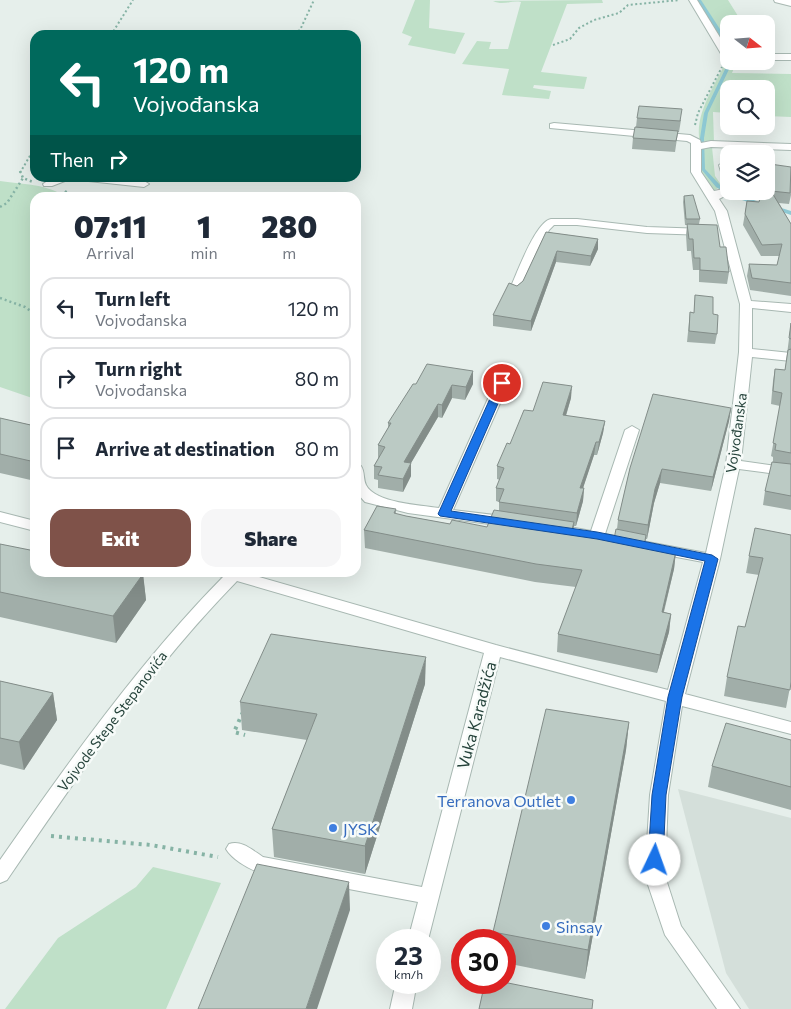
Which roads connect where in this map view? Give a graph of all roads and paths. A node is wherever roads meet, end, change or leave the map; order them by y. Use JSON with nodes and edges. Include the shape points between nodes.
{"nodes":[{"id":1,"x":133,"y":0,"type":"edge"},
{"id":2,"x":314,"y":0,"type":"edge"},
{"id":3,"x":680,"y":0,"type":"edge"},
{"id":4,"x":693,"y":0,"type":"edge"},
{"id":5,"x":778,"y":0,"type":"edge"},
{"id":6,"x":791,"y":3,"type":"edge"},
{"id":7,"x":113,"y":30,"type":"edge"},
{"id":8,"x":300,"y":30,"type":"edge"},
{"id":9,"x":720,"y":42,"type":"edge"},
{"id":10,"x":553,"y":45,"type":"dead end"},
{"id":11,"x":775,"y":56,"type":"edge"},
{"id":12,"x":791,"y":57,"type":"edge"},
{"id":13,"x":720,"y":70,"type":"edge"},
{"id":14,"x":554,"y":126,"type":"dead end"},
{"id":15,"x":700,"y":145,"type":"junction"},
{"id":16,"x":791,"y":147,"type":"edge"},
{"id":17,"x":23,"y":178,"type":"dead end"},
{"id":18,"x":52,"y":182,"type":"edge"},
{"id":19,"x":121,"y":182,"type":"edge"},
{"id":20,"x":48,"y":184,"type":"dead end"},
{"id":21,"x":144,"y":184,"type":"dead end"},
{"id":22,"x":720,"y":194,"type":"edge"},
{"id":23,"x":715,"y":196,"type":"junction"},
{"id":24,"x":0,"y":207,"type":"edge"},
{"id":25,"x":728,"y":232,"type":"junction"},
{"id":26,"x":515,"y":291,"type":"edge"},
{"id":27,"x":0,"y":298,"type":"edge"},
{"id":28,"x":746,"y":304,"type":"junction"},
{"id":29,"x":791,"y":308,"type":"edge"},
{"id":30,"x":30,"y":310,"type":"edge"},
{"id":31,"x":746,"y":352,"type":"junction"},
{"id":32,"x":791,"y":357,"type":"edge"},
{"id":33,"x":502,"y":383,"type":"dead end"},
{"id":34,"x":632,"y":430,"type":"dead end"},
{"id":35,"x":733,"y":464,"type":"junction"},
{"id":36,"x":791,"y":472,"type":"edge"},
{"id":37,"x":361,"y":489,"type":"edge"},
{"id":38,"x":444,"y":514,"type":"junction"},
{"id":39,"x":0,"y":517,"type":"edge"},
{"id":40,"x":30,"y":525,"type":"edge"},
{"id":41,"x":597,"y":536,"type":"junction"},
{"id":42,"x":712,"y":559,"type":"junction"},
{"id":43,"x":226,"y":577,"type":"edge"},
{"id":44,"x":238,"y":577,"type":"edge"},
{"id":45,"x":493,"y":650,"type":"junction"},
{"id":46,"x":675,"y":697,"type":"junction"},
{"id":47,"x":245,"y":706,"type":"edge"},
{"id":48,"x":791,"y":728,"type":"edge"},
{"id":49,"x":245,"y":735,"type":"dead end"},
{"id":50,"x":28,"y":834,"type":"junction"},
{"id":51,"x":236,"y":849,"type":"dead end"},
{"id":52,"x":258,"y":864,"type":"junction"},
{"id":53,"x":0,"y":876,"type":"edge"},
{"id":54,"x":429,"y":896,"type":"junction"},
{"id":55,"x":421,"y":929,"type":"edge"},
{"id":56,"x":404,"y":994,"type":"edge"},
{"id":57,"x":401,"y":1009,"type":"edge"},
{"id":58,"x":729,"y":1009,"type":"edge"}],
"edges":[{"from":1,"to":7,"type":"path"},
{"from":2,"to":8,"type":"path"},
{"from":3,"to":10,"type":"path","via":[[628,5],[619,13],[594,20],[579,28],[570,39]]},
{"from":4,"to":9,"type":"street"},
{"from":5,"to":6,"type":"street"},
{"from":11,"to":12,"type":"street"},
{"from":13,"to":15,"type":"path","via":[[698,113],[694,130]]},
{"from":14,"to":15,"type":"street","via":[[690,138]]},
{"from":15,"to":16,"type":"street"},
{"from":15,"to":23,"type":"street","name":"Vojvođanska","via":[[696,172]]},
{"from":17,"to":24,"type":"path","via":[[7,203]]},
{"from":18,"to":20,"type":"street"},
{"from":19,"to":21,"type":"street"},
{"from":22,"to":23,"type":"street"},
{"from":23,"to":25,"type":"street","name":"Vojvođanska"},
{"from":25,"to":26,"type":"street","via":[[647,230],[551,222],[544,229]]},
{"from":25,"to":28,"type":"street","name":"Vojvođanska"},
{"from":27,"to":30,"type":"path"},
{"from":28,"to":29,"type":"street"},
{"from":28,"to":31,"type":"street","name":"Vojvođanska"},
{"from":31,"to":32,"type":"street"},
{"from":31,"to":35,"type":"street","name":"Vojvođanska"},
{"from":33,"to":38,"type":"street"},
{"from":34,"to":41,"type":"street"},
{"from":35,"to":36,"type":"street"},
{"from":35,"to":42,"type":"street","name":"Vojvođanska"},
{"from":37,"to":38,"type":"street","via":[[370,498],[390,505]]},
{"from":38,"to":41,"type":"street"},
{"from":39,"to":40,"type":"street"},
{"from":41,"to":42,"type":"street"},
{"from":42,"to":46,"type":"street","name":"Vojvođanska"},
{"from":43,"to":50,"type":"street","name":"Vojvode Stepe Stepanovića","via":[[165,649]]},
{"from":44,"to":45,"type":"street","name":"Vojvode Stepe Stepanovića"},
{"from":45,"to":46,"type":"street","name":"Vojvode Stepe Stepanovića"},
{"from":45,"to":54,"type":"street","name":"Vuka Karadžića"},
{"from":46,"to":48,"type":"street","name":"Vojvode Stepe Stepanovića"},
{"from":46,"to":58,"type":"street","name":"Vojvođanska","via":[[659,795],[655,876],[672,929]]},
{"from":47,"to":49,"type":"path","via":[[234,732]]},
{"from":50,"to":52,"type":"path","via":[[151,845]]},
{"from":50,"to":53,"type":"street","name":"Vojvode Stepe Stepanovića"},
{"from":51,"to":52,"type":"street"},
{"from":52,"to":54,"type":"street"},
{"from":54,"to":55,"type":"street","name":"Vuka Karadžića"},
{"from":56,"to":57,"type":"street"}]}
